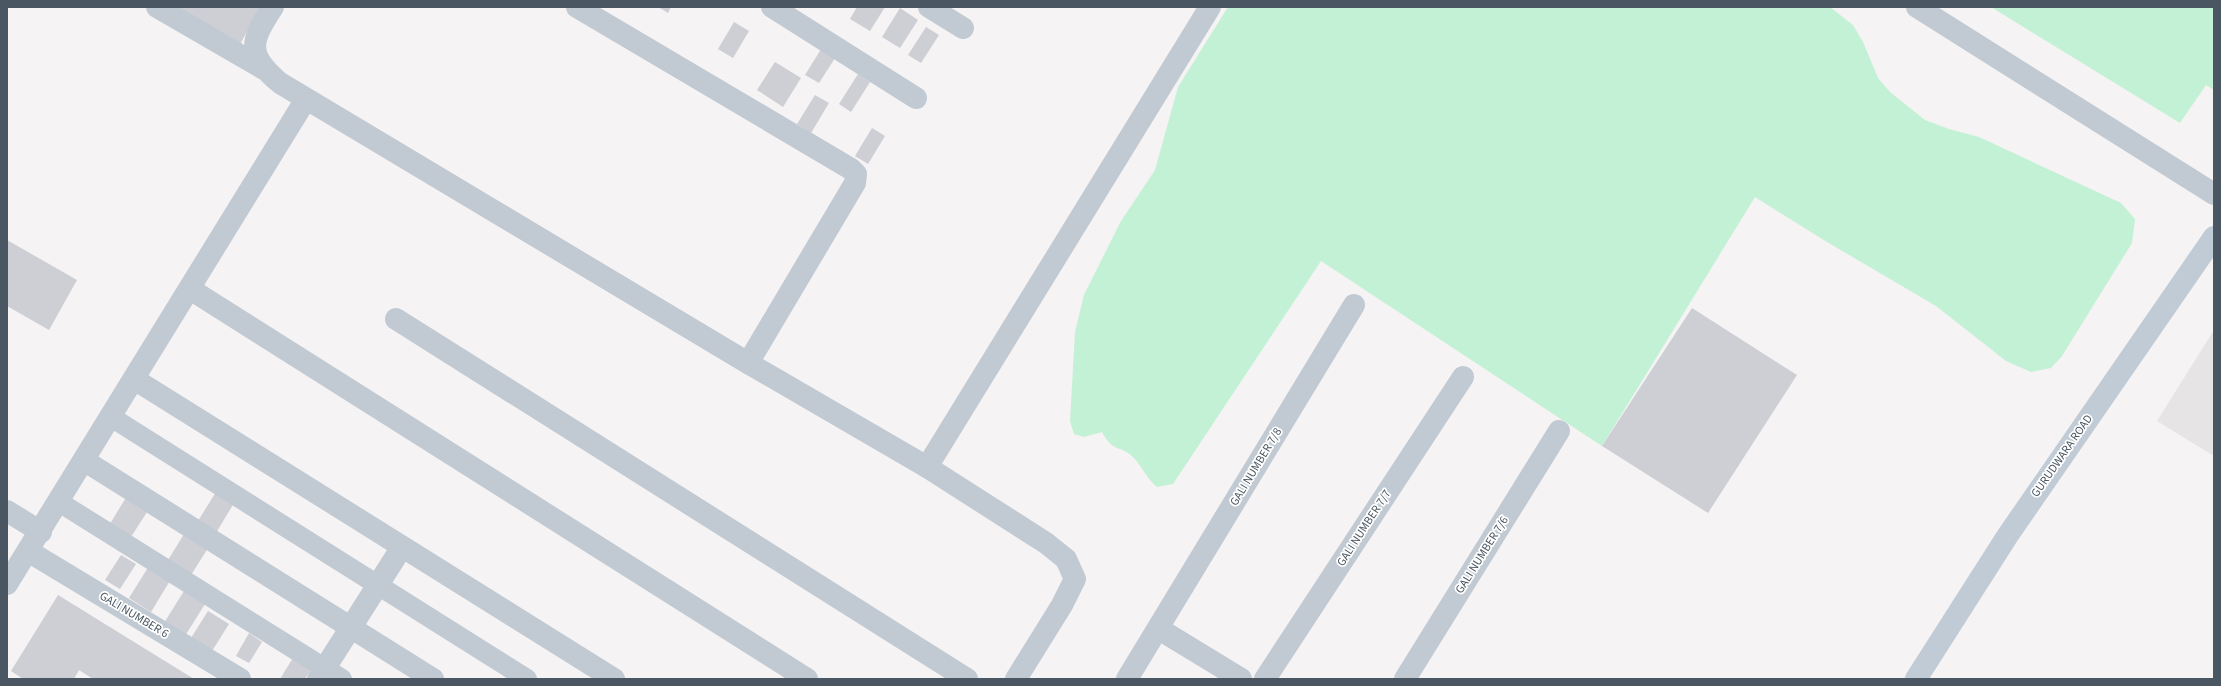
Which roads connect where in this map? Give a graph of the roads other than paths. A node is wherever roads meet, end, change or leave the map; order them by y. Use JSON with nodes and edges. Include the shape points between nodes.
{"nodes":[{"id":1,"x":157,"y":7,"type":"edge"},
{"id":2,"x":273,"y":7,"type":"edge"},
{"id":3,"x":577,"y":7,"type":"edge"},
{"id":4,"x":772,"y":7,"type":"edge"},
{"id":5,"x":929,"y":7,"type":"edge"},
{"id":6,"x":1210,"y":7,"type":"edge"},
{"id":7,"x":1917,"y":7,"type":"edge"},
{"id":8,"x":963,"y":28,"type":"dead end"},
{"id":9,"x":264,"y":69,"type":"junction"},
{"id":10,"x":916,"y":98,"type":"dead end"},
{"id":11,"x":306,"y":99,"type":"junction"},
{"id":12,"x":2214,"y":194,"type":"edge"},
{"id":13,"x":2214,"y":237,"type":"edge"},
{"id":14,"x":190,"y":290,"type":"junction"},
{"id":15,"x":1354,"y":305,"type":"dead end"},
{"id":16,"x":396,"y":319,"type":"dead end"},
{"id":17,"x":748,"y":363,"type":"junction"},
{"id":18,"x":1463,"y":377,"type":"dead end"},
{"id":19,"x":134,"y":379,"type":"junction"},
{"id":20,"x":111,"y":417,"type":"junction"},
{"id":21,"x":1559,"y":430,"type":"dead end"},
{"id":22,"x":85,"y":460,"type":"junction"},
{"id":23,"x":927,"y":467,"type":"junction"},
{"id":24,"x":58,"y":502,"type":"junction"},
{"id":25,"x":7,"y":510,"type":"edge"},
{"id":26,"x":41,"y":532,"type":"junction"},
{"id":27,"x":402,"y":547,"type":"junction"},
{"id":28,"x":28,"y":551,"type":"junction"},
{"id":29,"x":7,"y":584,"type":"edge"},
{"id":30,"x":378,"y":585,"type":"junction"},
{"id":31,"x":350,"y":627,"type":"junction"},
{"id":32,"x":1159,"y":629,"type":"junction"},
{"id":33,"x":328,"y":675,"type":"edge"},
{"id":34,"x":240,"y":679,"type":"edge"},
{"id":35,"x":432,"y":679,"type":"edge"},
{"id":36,"x":527,"y":679,"type":"edge"},
{"id":37,"x":614,"y":679,"type":"edge"},
{"id":38,"x":807,"y":679,"type":"edge"},
{"id":39,"x":967,"y":679,"type":"edge"},
{"id":40,"x":1016,"y":679,"type":"edge"},
{"id":41,"x":1127,"y":679,"type":"edge"},
{"id":42,"x":1241,"y":679,"type":"edge"},
{"id":43,"x":1266,"y":679,"type":"edge"},
{"id":44,"x":1405,"y":679,"type":"edge"},
{"id":45,"x":1916,"y":679,"type":"edge"}],
"edges":[{"from":1,"to":9,"type":"street"},
{"from":2,"to":9,"type":"street","via":[[256,36],[254,51]]},
{"from":3,"to":17,"type":"street","via":[[851,168],[856,174],[855,183]]},
{"from":4,"to":10,"type":"street"},
{"from":5,"to":8,"type":"street"},
{"from":6,"to":23,"type":"street"},
{"from":7,"to":12,"type":"street"},
{"from":9,"to":11,"type":"street"},
{"from":11,"to":14,"type":"street"},
{"from":11,"to":17,"type":"street"},
{"from":13,"to":45,"type":"street","name":"GURUDWARA ROAD","via":[[2008,535]]},
{"from":14,"to":19,"type":"street"},
{"from":14,"to":38,"type":"street"},
{"from":15,"to":32,"type":"street","name":"GALI NUMBER 7/8"},
{"from":16,"to":39,"type":"street"},
{"from":17,"to":23,"type":"street"},
{"from":18,"to":43,"type":"street","name":"GALI NUMBER 7/7"},
{"from":19,"to":20,"type":"street"},
{"from":19,"to":27,"type":"street"},
{"from":20,"to":22,"type":"street"},
{"from":20,"to":30,"type":"lane"},
{"from":21,"to":44,"type":"street","name":"GALI NUMBER 7/6"},
{"from":22,"to":24,"type":"street"},
{"from":22,"to":31,"type":"street"},
{"from":23,"to":40,"type":"street","via":[[1046,543],[1066,559],[1075,579],[1062,605]]},
{"from":24,"to":26,"type":"street"},
{"from":24,"to":33,"type":"lane"},
{"from":25,"to":26,"type":"street"},
{"from":26,"to":28,"type":"street"},
{"from":27,"to":30,"type":"street"},
{"from":27,"to":37,"type":"street"},
{"from":28,"to":29,"type":"street"},
{"from":28,"to":34,"type":"street","name":"GALI NUMBER 6"},
{"from":30,"to":31,"type":"street"},
{"from":30,"to":36,"type":"lane"},
{"from":31,"to":33,"type":"street"},
{"from":31,"to":35,"type":"street"},
{"from":32,"to":41,"type":"street","name":"GALI NUMBER 7/8"},
{"from":32,"to":42,"type":"street"}]}
